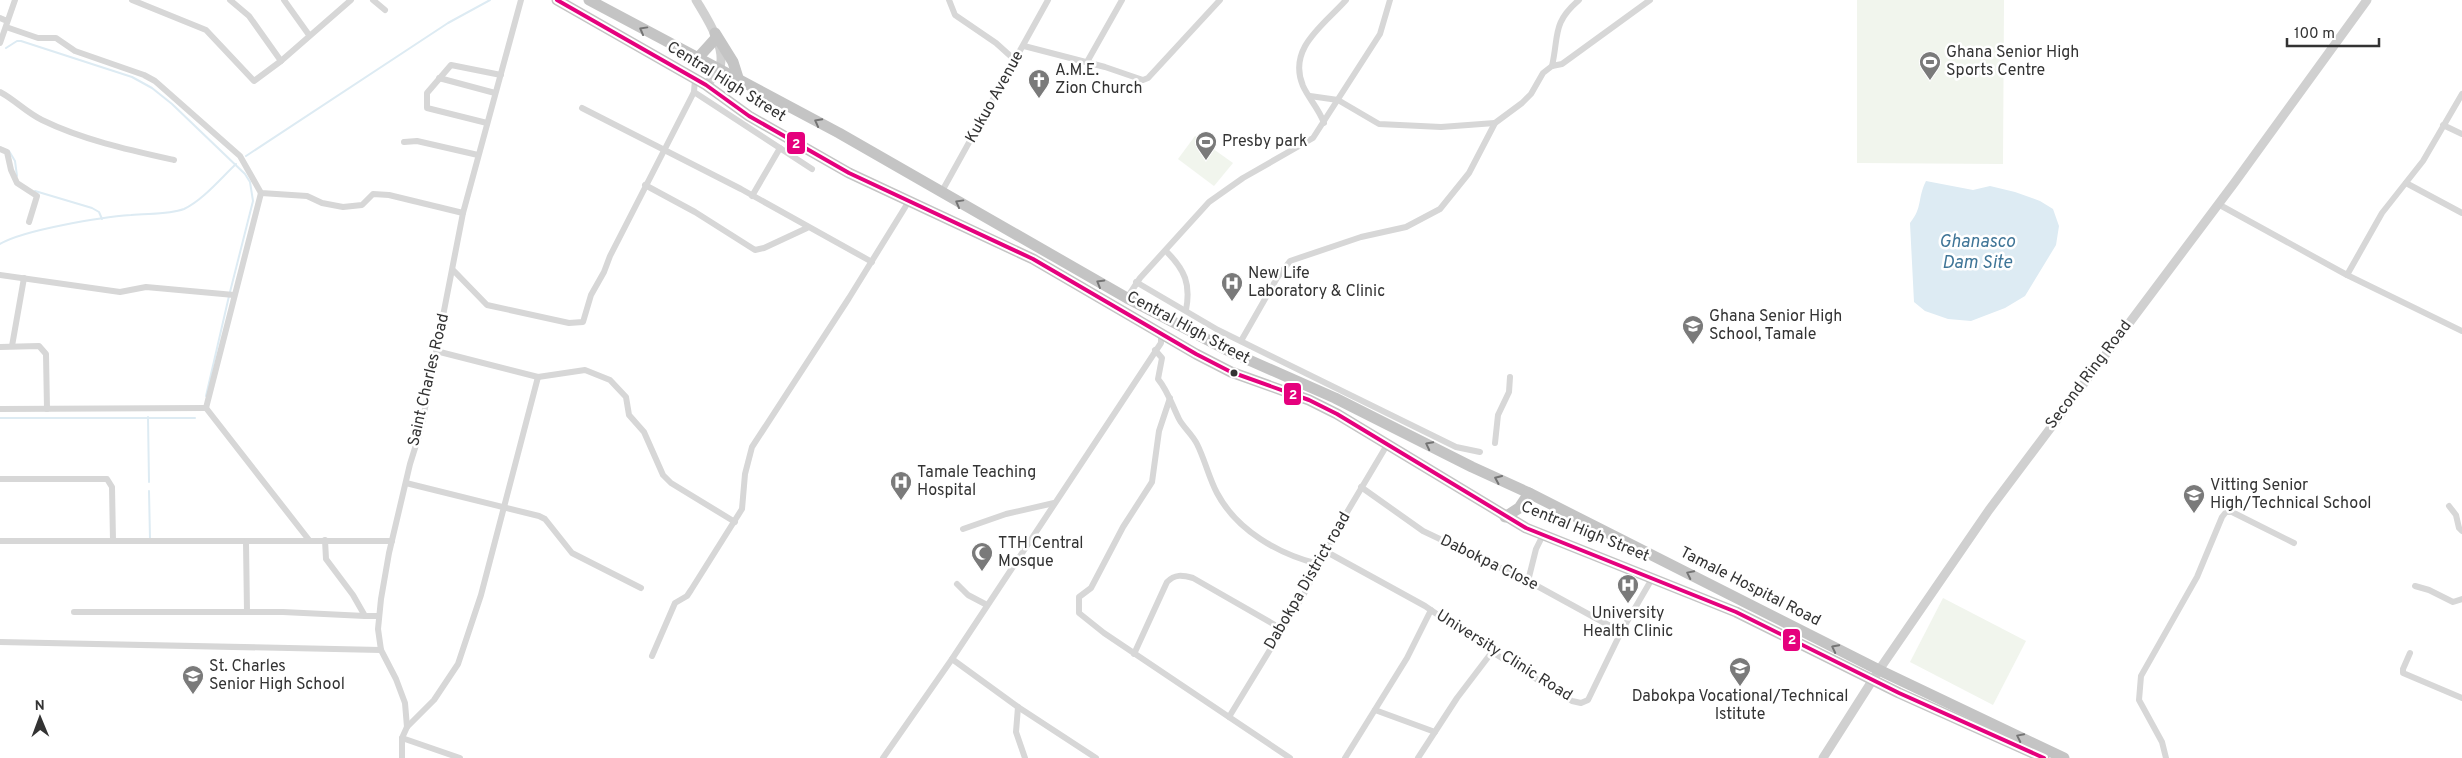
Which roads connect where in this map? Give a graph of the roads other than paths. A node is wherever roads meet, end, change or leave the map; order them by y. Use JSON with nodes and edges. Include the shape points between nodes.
{"nodes":[{"id":1,"x":15,"y":0,"type":"edge"},
{"id":2,"x":132,"y":0,"type":"edge"},
{"id":3,"x":230,"y":0,"type":"edge"},
{"id":4,"x":284,"y":0,"type":"edge"},
{"id":5,"x":351,"y":0,"type":"edge"},
{"id":6,"x":374,"y":0,"type":"edge"},
{"id":7,"x":521,"y":0,"type":"edge"},
{"id":8,"x":557,"y":0,"type":"edge"},
{"id":9,"x":589,"y":0,"type":"edge"},
{"id":10,"x":696,"y":0,"type":"edge"},
{"id":11,"x":949,"y":0,"type":"edge"},
{"id":12,"x":1048,"y":0,"type":"edge"},
{"id":13,"x":1122,"y":0,"type":"edge"},
{"id":14,"x":1220,"y":0,"type":"edge"},
{"id":15,"x":1346,"y":0,"type":"edge"},
{"id":16,"x":1390,"y":0,"type":"edge"},
{"id":17,"x":1579,"y":0,"type":"edge"},
{"id":18,"x":1650,"y":0,"type":"edge"},
{"id":19,"x":2367,"y":0,"type":"edge"},
{"id":20,"x":385,"y":10,"type":"dead end"},
{"id":21,"x":0,"y":18,"type":"edge"},
{"id":22,"x":6,"y":24,"type":"junction"},
{"id":23,"x":309,"y":35,"type":"junction"},
{"id":24,"x":716,"y":36,"type":"junction"},
{"id":25,"x":0,"y":43,"type":"edge"},
{"id":26,"x":1024,"y":46,"type":"junction"},
{"id":27,"x":697,"y":59,"type":"junction"},
{"id":28,"x":281,"y":61,"type":"junction"},
{"id":29,"x":1016,"y":61,"type":"junction"},
{"id":30,"x":1087,"y":62,"type":"junction"},
{"id":31,"x":1552,"y":66,"type":"junction"},
{"id":32,"x":719,"y":70,"type":"junction"},
{"id":33,"x":501,"y":75,"type":"junction"},
{"id":34,"x":439,"y":78,"type":"junction"},
{"id":35,"x":695,"y":79,"type":"junction"},
{"id":36,"x":742,"y":82,"type":"junction"},
{"id":37,"x":706,"y":85,"type":"junction"},
{"id":38,"x":0,"y":92,"type":"edge"},
{"id":39,"x":694,"y":92,"type":"junction"},
{"id":40,"x":495,"y":93,"type":"junction"},
{"id":41,"x":2462,"y":94,"type":"edge"},
{"id":42,"x":1310,"y":96,"type":"junction"},
{"id":43,"x":730,"y":100,"type":"junction"},
{"id":44,"x":1338,"y":100,"type":"junction"},
{"id":45,"x":582,"y":108,"type":"dead end"},
{"id":46,"x":487,"y":123,"type":"junction"},
{"id":47,"x":1324,"y":123,"type":"junction"},
{"id":48,"x":1495,"y":123,"type":"junction"},
{"id":49,"x":2444,"y":125,"type":"junction"},
{"id":50,"x":2462,"y":134,"type":"edge"},
{"id":51,"x":404,"y":142,"type":"dead end"},
{"id":52,"x":664,"y":148,"type":"junction"},
{"id":53,"x":780,"y":148,"type":"junction"},
{"id":54,"x":0,"y":149,"type":"edge"},
{"id":55,"x":478,"y":155,"type":"junction"},
{"id":56,"x":174,"y":160,"type":"dead end"},
{"id":57,"x":812,"y":169,"type":"dead end"},
{"id":58,"x":2406,"y":183,"type":"junction"},
{"id":59,"x":645,"y":185,"type":"junction"},
{"id":60,"x":261,"y":193,"type":"junction"},
{"id":61,"x":941,"y":193,"type":"junction"},
{"id":62,"x":752,"y":196,"type":"junction"},
{"id":63,"x":909,"y":201,"type":"junction"},
{"id":64,"x":2218,"y":204,"type":"junction"},
{"id":65,"x":464,"y":213,"type":"junction"},
{"id":66,"x":2462,"y":214,"type":"edge"},
{"id":67,"x":29,"y":222,"type":"dead end"},
{"id":68,"x":807,"y":228,"type":"junction"},
{"id":69,"x":1166,"y":251,"type":"junction"},
{"id":70,"x":872,"y":262,"type":"junction"},
{"id":71,"x":454,"y":271,"type":"junction"},
{"id":72,"x":0,"y":275,"type":"edge"},
{"id":73,"x":2347,"y":275,"type":"junction"},
{"id":74,"x":24,"y":278,"type":"junction"},
{"id":75,"x":1136,"y":282,"type":"junction"},
{"id":76,"x":234,"y":295,"type":"junction"},
{"id":77,"x":1127,"y":298,"type":"junction"},
{"id":78,"x":1186,"y":310,"type":"junction"},
{"id":79,"x":1218,"y":330,"type":"junction"},
{"id":80,"x":2462,"y":331,"type":"edge"},
{"id":81,"x":1162,"y":334,"type":"junction"},
{"id":82,"x":1241,"y":340,"type":"junction"},
{"id":83,"x":1212,"y":342,"type":"junction"},
{"id":84,"x":12,"y":346,"type":"junction"},
{"id":85,"x":0,"y":347,"type":"edge"},
{"id":86,"x":1156,"y":350,"type":"junction"},
{"id":87,"x":436,"y":351,"type":"junction"},
{"id":88,"x":1252,"y":362,"type":"junction"},
{"id":89,"x":1238,"y":375,"type":"junction"},
{"id":90,"x":1510,"y":376,"type":"dead end"},
{"id":91,"x":538,"y":377,"type":"junction"},
{"id":92,"x":1170,"y":398,"type":"junction"},
{"id":93,"x":206,"y":408,"type":"junction"},
{"id":94,"x":0,"y":409,"type":"edge"},
{"id":95,"x":47,"y":409,"type":"junction"},
{"id":96,"x":1495,"y":443,"type":"dead end"},
{"id":97,"x":1387,"y":445,"type":"junction"},
{"id":98,"x":1480,"y":452,"type":"dead end"},
{"id":99,"x":1472,"y":467,"type":"joint"},
{"id":100,"x":0,"y":478,"type":"edge"},
{"id":101,"x":406,"y":483,"type":"junction"},
{"id":102,"x":1361,"y":487,"type":"junction"},
{"id":103,"x":1529,"y":493,"type":"junction"},
{"id":104,"x":1054,"y":503,"type":"junction"},
{"id":105,"x":2449,"y":506,"type":"dead end"},
{"id":106,"x":505,"y":507,"type":"junction"},
{"id":107,"x":1505,"y":516,"type":"junction"},
{"id":108,"x":736,"y":522,"type":"junction"},
{"id":109,"x":962,"y":528,"type":"dead end"},
{"id":110,"x":2462,"y":531,"type":"edge"},
{"id":111,"x":1543,"y":535,"type":"junction"},
{"id":112,"x":309,"y":540,"type":"junction"},
{"id":113,"x":325,"y":540,"type":"junction"},
{"id":114,"x":0,"y":541,"type":"edge"},
{"id":115,"x":113,"y":541,"type":"junction"},
{"id":116,"x":392,"y":541,"type":"junction"},
{"id":117,"x":246,"y":542,"type":"junction"},
{"id":118,"x":2294,"y":543,"type":"dead end"},
{"id":119,"x":1325,"y":551,"type":"junction"},
{"id":120,"x":1318,"y":564,"type":"junction"},
{"id":121,"x":1653,"y":577,"type":"junction"},
{"id":122,"x":1528,"y":582,"type":"junction"},
{"id":123,"x":957,"y":584,"type":"dead end"},
{"id":124,"x":2415,"y":586,"type":"dead end"},
{"id":125,"x":641,"y":588,"type":"dead end"},
{"id":126,"x":2462,"y":599,"type":"edge"},
{"id":127,"x":987,"y":604,"type":"junction"},
{"id":128,"x":1431,"y":610,"type":"junction"},
{"id":129,"x":74,"y":612,"type":"dead end"},
{"id":130,"x":247,"y":612,"type":"junction"},
{"id":131,"x":365,"y":616,"type":"junction"},
{"id":132,"x":379,"y":616,"type":"junction"},
{"id":133,"x":1282,"y":629,"type":"junction"},
{"id":134,"x":1621,"y":632,"type":"junction"},
{"id":135,"x":0,"y":642,"type":"edge"},
{"id":136,"x":381,"y":650,"type":"junction"},
{"id":137,"x":1492,"y":652,"type":"junction"},
{"id":138,"x":2410,"y":653,"type":"dead end"},
{"id":139,"x":1134,"y":654,"type":"junction"},
{"id":140,"x":652,"y":656,"type":"dead end"},
{"id":141,"x":952,"y":659,"type":"junction"},
{"id":142,"x":1876,"y":675,"type":"junction"},
{"id":143,"x":2462,"y":698,"type":"edge"},
{"id":144,"x":1018,"y":707,"type":"junction"},
{"id":145,"x":1375,"y":710,"type":"junction"},
{"id":146,"x":1229,"y":717,"type":"junction"},
{"id":147,"x":407,"y":727,"type":"junction"},
{"id":148,"x":1435,"y":732,"type":"junction"},
{"id":149,"x":402,"y":738,"type":"junction"},
{"id":150,"x":402,"y":758,"type":"edge"},
{"id":151,"x":460,"y":758,"type":"edge"},
{"id":152,"x":882,"y":758,"type":"edge"},
{"id":153,"x":1025,"y":758,"type":"edge"},
{"id":154,"x":1096,"y":758,"type":"edge"},
{"id":155,"x":1290,"y":758,"type":"edge"},
{"id":156,"x":1345,"y":758,"type":"edge"},
{"id":157,"x":1418,"y":758,"type":"edge"},
{"id":158,"x":1823,"y":758,"type":"edge"},
{"id":159,"x":2044,"y":758,"type":"edge"},
{"id":160,"x":2064,"y":758,"type":"edge"},
{"id":161,"x":2166,"y":758,"type":"edge"}],
"edges":[{"from":1,"to":22,"type":"street"},
{"from":2,"to":28,"type":"street","via":[[206,30],[249,72],[254,81]]},
{"from":3,"to":28,"type":"street","via":[[249,16]]},
{"from":4,"to":23,"type":"street"},
{"from":5,"to":23,"type":"street"},
{"from":6,"to":20,"type":"street"},
{"from":7,"to":33,"type":"street","name":"Saint Charles Road"},
{"from":8,"to":35,"type":"highway","name":"Central High Street"},
{"from":27,"to":9,"type":"highway","name":"Central High Street","one_way":true},
{"from":10,"to":24,"type":"street"},
{"from":11,"to":29,"type":"street","via":[[955,16],[996,43]]},
{"from":12,"to":26,"type":"street","name":"Kukuo Avenue"},
{"from":13,"to":30,"type":"street"},
{"from":14,"to":30,"type":"street","via":[[1148,78],[1139,79]]},
{"from":15,"to":42,"type":"street","via":[[1305,43],[1299,58],[1301,79]]},
{"from":16,"to":44,"type":"street","via":[[1380,34]]},
{"from":17,"to":31,"type":"street","via":[[1558,26]]},
{"from":18,"to":31,"type":"street","via":[[1562,64]]},
{"from":19,"to":64,"type":"street","name":"Second Ring Road"},
{"from":21,"to":22,"type":"street"},
{"from":22,"to":25,"type":"street"},
{"from":22,"to":60,"type":"street","via":[[38,38],[56,38],[75,51],[154,81],[240,156]]},
{"from":23,"to":28,"type":"street"},
{"from":24,"to":27,"type":"highway"},
{"from":24,"to":32,"type":"street"},
{"from":24,"to":36,"type":"highway"},
{"from":26,"to":29,"type":"street","name":"Kukuo Avenue"},
{"from":26,"to":30,"type":"street"},
{"from":27,"to":32,"type":"highway","name":"Central High Street"},
{"from":29,"to":61,"type":"street","name":"Kukuo Avenue"},
{"from":31,"to":48,"type":"street","via":[[1543,73],[1532,94],[1522,104]]},
{"from":32,"to":36,"type":"highway","name":"Central High Street"},
{"from":32,"to":37,"type":"street"},
{"from":33,"to":34,"type":"street","via":[[451,64]]},
{"from":33,"to":40,"type":"street","name":"Saint Charles Road"},
{"from":34,"to":40,"type":"street"},
{"from":34,"to":46,"type":"street","via":[[428,91],[427,108]]},
{"from":35,"to":37,"type":"highway","name":"Central High Street"},
{"from":35,"to":39,"type":"street"},
{"from":36,"to":43,"type":"highway"},
{"from":61,"to":36,"type":"highway","name":"Central High Street","one_way":true,"via":[[839,133]]},
{"from":37,"to":43,"type":"highway","name":"Central High Street"},
{"from":38,"to":56,"type":"street","via":[[31,114],[69,132]]},
{"from":39,"to":52,"type":"street"},
{"from":39,"to":53,"type":"street"},
{"from":40,"to":46,"type":"street","name":"Saint Charles Road"},
{"from":41,"to":49,"type":"street"},
{"from":42,"to":44,"type":"street"},
{"from":42,"to":47,"type":"street"},
{"from":43,"to":63,"type":"highway","name":"Central High Street","via":[[749,116],[823,159]]},
{"from":44,"to":47,"type":"street"},
{"from":44,"to":48,"type":"street","via":[[1379,124],[1442,127]]},
{"from":45,"to":52,"type":"street"},
{"from":46,"to":55,"type":"street","name":"Saint Charles Road"},
{"from":47,"to":69,"type":"street","via":[[1313,138],[1242,178],[1209,202]]},
{"from":48,"to":82,"type":"street","via":[[1469,173],[1440,209],[1406,226],[1290,261]]},
{"from":49,"to":50,"type":"street"},
{"from":49,"to":58,"type":"street"},
{"from":51,"to":55,"type":"street","via":[[417,141]]},
{"from":52,"to":59,"type":"street"},
{"from":52,"to":62,"type":"street"},
{"from":53,"to":57,"type":"street"},
{"from":53,"to":62,"type":"street"},
{"from":54,"to":67,"type":"street","via":[[7,152],[17,183],[37,196]]},
{"from":55,"to":65,"type":"street","name":"Saint Charles Road"},
{"from":58,"to":66,"type":"street"},
{"from":58,"to":73,"type":"street","via":[[2382,213]]},
{"from":59,"to":68,"type":"street","via":[[755,250]]},
{"from":59,"to":71,"type":"street","via":[[591,295],[585,318],[578,324],[487,305]]},
{"from":60,"to":65,"type":"street","via":[[307,196],[343,207],[362,204],[373,194],[389,194]]},
{"from":60,"to":76,"type":"street"},
{"from":77,"to":61,"type":"highway","name":"Central High Street","one_way":true},
{"from":62,"to":68,"type":"street"},
{"from":63,"to":70,"type":"street"},
{"from":63,"to":81,"type":"highway","name":"Central High Street","via":[[1033,259]]},
{"from":64,"to":73,"type":"street"},
{"from":64,"to":142,"type":"street","name":"Second Ring Road","via":[[2030,453]]},
{"from":65,"to":71,"type":"street","name":"Saint Charles Road"},
{"from":68,"to":70,"type":"street"},
{"from":69,"to":75,"type":"street"},
{"from":69,"to":78,"type":"street","via":[[1186,277]]},
{"from":70,"to":108,"type":"street","via":[[752,447],[742,509]]},
{"from":71,"to":87,"type":"street","name":"Saint Charles Road"},
{"from":72,"to":74,"type":"street"},
{"from":73,"to":80,"type":"street"},
{"from":74,"to":76,"type":"street","via":[[120,292],[146,287]]},
{"from":74,"to":84,"type":"street"},
{"from":75,"to":77,"type":"street"},
{"from":75,"to":78,"type":"street"},
{"from":76,"to":93,"type":"street"},
{"from":77,"to":83,"type":"highway","name":"Central High Street"},
{"from":78,"to":79,"type":"street"},
{"from":79,"to":82,"type":"street"},
{"from":79,"to":83,"type":"street"},
{"from":81,"to":86,"type":"street"},
{"from":81,"to":89,"type":"highway","name":"Central High Street"},
{"from":82,"to":98,"type":"street","via":[[1456,447]]},
{"from":83,"to":88,"type":"highway","name":"Central High Street"},
{"from":84,"to":85,"type":"street"},
{"from":84,"to":95,"type":"street","via":[[39,346],[46,354]]},
{"from":86,"to":92,"type":"street","via":[[1162,358],[1158,379]]},
{"from":86,"to":104,"type":"street"},
{"from":87,"to":91,"type":"street"},
{"from":87,"to":101,"type":"street","name":"Saint Charles Road","via":[[421,429]]},
{"from":88,"to":89,"type":"highway"},
{"from":99,"to":88,"type":"highway","name":"Central High Street","one_way":true,"via":[[1336,398]]},
{"from":89,"to":97,"type":"highway","name":"Central High Street","via":[[1309,400]]},
{"from":90,"to":96,"type":"street","via":[[1509,392],[1498,415]]},
{"from":91,"to":106,"type":"street"},
{"from":91,"to":108,"type":"street","via":[[585,370],[610,380],[626,397],[629,415],[644,432],[663,475]]},
{"from":92,"to":120,"type":"street","via":[[1180,422],[1190,430],[1197,443],[1218,493],[1236,518],[1284,553]]},
{"from":92,"to":139,"type":"street","via":[[1159,431],[1152,482],[1123,527],[1091,588],[1079,596],[1078,602],[1082,617]]},
{"from":93,"to":95,"type":"street"},
{"from":93,"to":112,"type":"street"},
{"from":94,"to":95,"type":"street"},
{"from":97,"to":102,"type":"street","name":"Dabokpa District road"},
{"from":97,"to":107,"type":"highway","name":"Central High Street"},
{"from":103,"to":99,"type":"highway","name":"Tamale Hospital Road","one_way":true},
{"from":100,"to":115,"type":"street","via":[[107,479],[112,487]]},
{"from":101,"to":106,"type":"street"},
{"from":101,"to":116,"type":"street","name":"Saint Charles Road"},
{"from":102,"to":119,"type":"street","name":"Dabokpa District road"},
{"from":102,"to":122,"type":"street","name":"Dabokpa Close","via":[[1424,530]]},
{"from":103,"to":107,"type":"highway","via":[[1519,508]]},
{"from":142,"to":103,"type":"highway","name":"Tamale Hospital Road","one_way":true},
{"from":104,"to":109,"type":"street"},
{"from":104,"to":127,"type":"street"},
{"from":105,"to":110,"type":"street"},
{"from":106,"to":125,"type":"street","via":[[545,519],[572,553]]},
{"from":106,"to":147,"type":"street","via":[[458,664],[434,700]]},
{"from":107,"to":111,"type":"highway","name":"Central High Street"},
{"from":108,"to":140,"type":"street","via":[[687,596],[674,603]]},
{"from":111,"to":121,"type":"highway","name":"Central High Street"},
{"from":111,"to":122,"type":"street"},
{"from":112,"to":113,"type":"street"},
{"from":112,"to":117,"type":"street"},
{"from":113,"to":116,"type":"street"},
{"from":113,"to":131,"type":"street","via":[[326,559]]},
{"from":114,"to":115,"type":"street"},
{"from":115,"to":117,"type":"street"},
{"from":116,"to":132,"type":"street","name":"Saint Charles Road"},
{"from":117,"to":130,"type":"street"},
{"from":118,"to":161,"type":"street","via":[[2232,512],[2226,512],[2222,517],[2197,577],[2141,676],[2140,700],[2162,742]]},
{"from":119,"to":120,"type":"street","name":"Dabokpa District road"},
{"from":119,"to":128,"type":"street","name":"University Clinic Road"},
{"from":120,"to":133,"type":"street","name":"Dabokpa District road"},
{"from":121,"to":134,"type":"street","name":"University Clinic Road"},
{"from":121,"to":142,"type":"highway","name":"Central High Street"},
{"from":122,"to":134,"type":"street","name":"Dabokpa Close"},
{"from":123,"to":127,"type":"street","via":[[968,595]]},
{"from":124,"to":126,"type":"street","via":[[2453,602]]},
{"from":127,"to":141,"type":"street"},
{"from":128,"to":137,"type":"street","name":"University Clinic Road"},
{"from":128,"to":145,"type":"street","via":[[1407,658]]},
{"from":129,"to":130,"type":"street"},
{"from":130,"to":131,"type":"street"},
{"from":131,"to":132,"type":"street"},
{"from":132,"to":136,"type":"street","name":"Saint Charles Road"},
{"from":133,"to":139,"type":"street","via":[[1193,578],[1172,577]]},
{"from":133,"to":146,"type":"street","name":"Dabokpa District road"},
{"from":134,"to":137,"type":"street","name":"University Clinic Road","via":[[1588,700],[1581,703],[1572,701]]},
{"from":135,"to":136,"type":"street"},
{"from":136,"to":147,"type":"street","name":"Saint Charles Road","via":[[401,690]]},
{"from":137,"to":148,"type":"street","via":[[1456,698]]},
{"from":138,"to":143,"type":"street","via":[[2403,673]]},
{"from":139,"to":146,"type":"street"},
{"from":141,"to":144,"type":"street"},
{"from":141,"to":152,"type":"street"},
{"from":142,"to":158,"type":"street","name":"Second Ring Road"},
{"from":142,"to":159,"type":"highway","via":[[1951,718]]},
{"from":160,"to":142,"type":"highway","one_way":true},
{"from":144,"to":153,"type":"street","via":[[1016,732]]},
{"from":144,"to":154,"type":"street"},
{"from":145,"to":148,"type":"street"},
{"from":145,"to":156,"type":"street"},
{"from":146,"to":155,"type":"street"},
{"from":147,"to":149,"type":"street"},
{"from":148,"to":157,"type":"street"},
{"from":149,"to":150,"type":"street"},
{"from":149,"to":151,"type":"street"}]}
